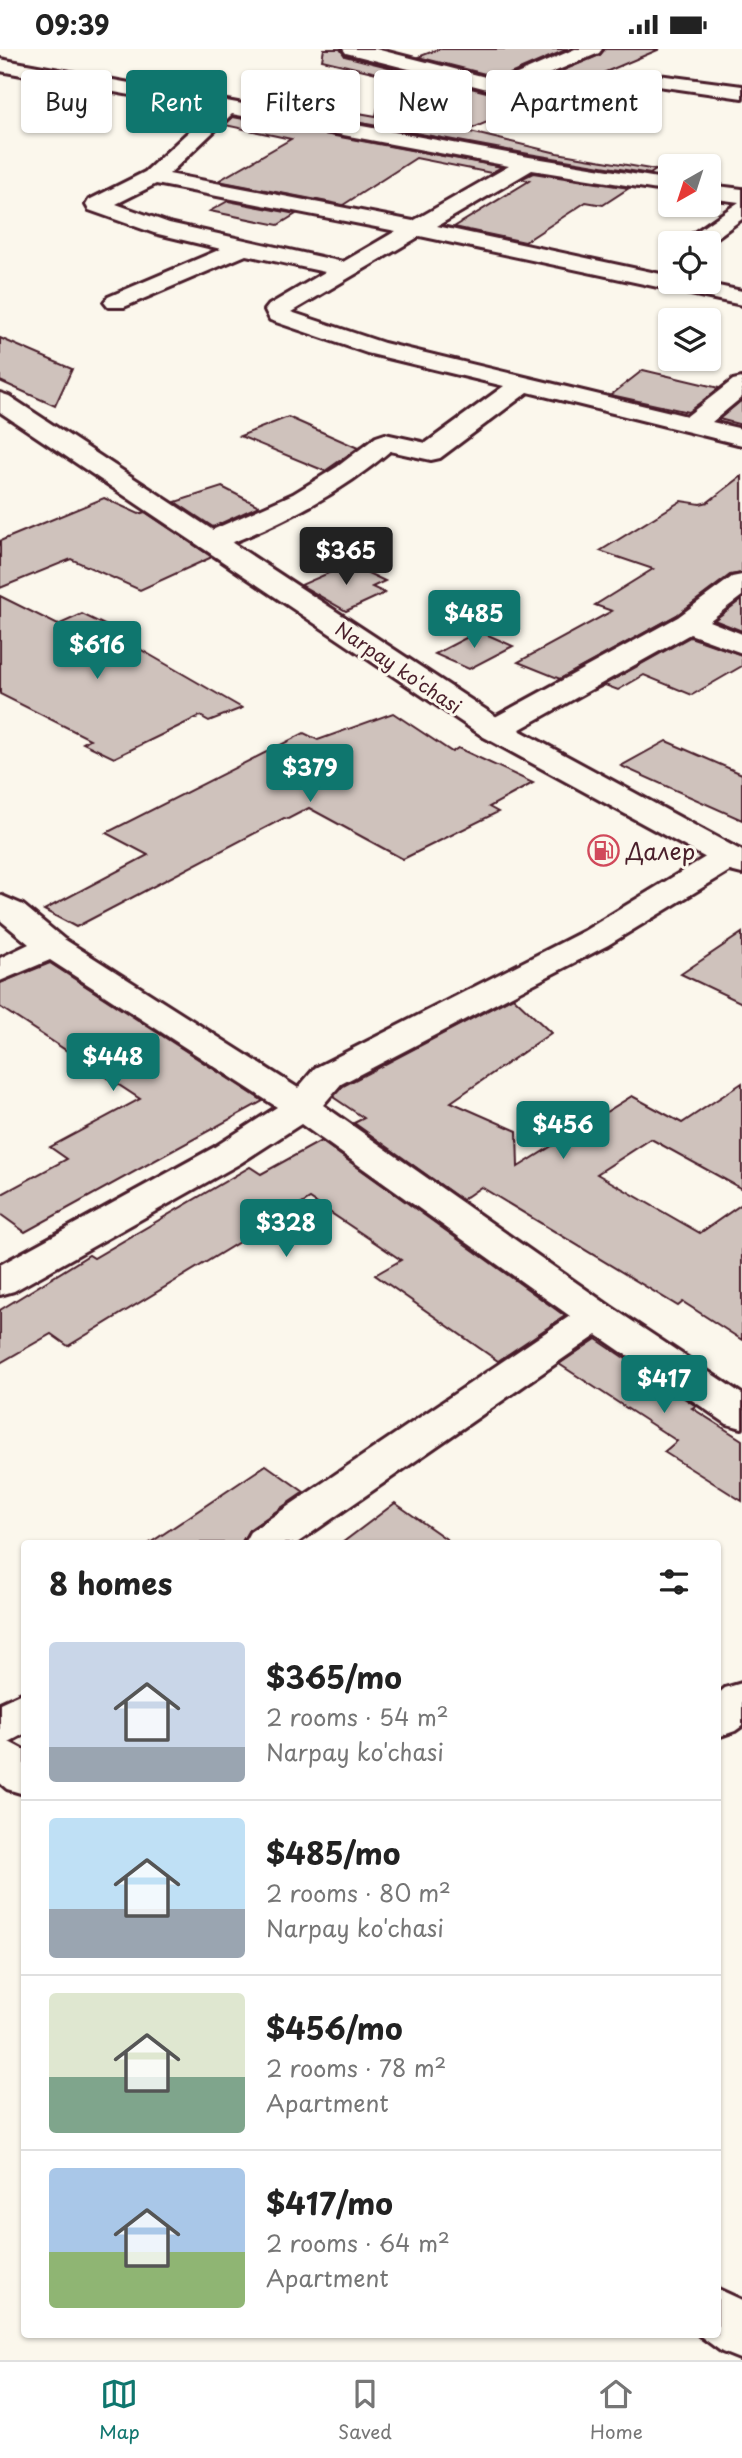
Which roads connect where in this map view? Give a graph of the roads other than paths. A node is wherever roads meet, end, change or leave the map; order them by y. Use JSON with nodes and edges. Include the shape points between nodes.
{"nodes":[{"id":1,"x":353,"y":49,"type":"edge"},
{"id":2,"x":593,"y":49,"type":"edge"},
{"id":3,"x":0,"y":65,"type":"edge"},
{"id":4,"x":662,"y":82,"type":"edge"},
{"id":5,"x":742,"y":92,"type":"edge"},
{"id":6,"x":228,"y":107,"type":"junction"},
{"id":7,"x":529,"y":163,"type":"junction"},
{"id":8,"x":153,"y":177,"type":"junction"},
{"id":9,"x":658,"y":184,"type":"edge"},
{"id":10,"x":721,"y":194,"type":"edge"},
{"id":11,"x":742,"y":197,"type":"edge"},
{"id":12,"x":742,"y":208,"type":"edge"},
{"id":13,"x":418,"y":229,"type":"junction"},
{"id":14,"x":711,"y":231,"type":"edge"},
{"id":15,"x":244,"y":248,"type":"junction"},
{"id":16,"x":347,"y":270,"type":"junction"},
{"id":17,"x":658,"y":271,"type":"edge"},
{"id":18,"x":648,"y":279,"type":"junction"},
{"id":19,"x":742,"y":299,"type":"edge"},
{"id":20,"x":116,"y":302,"type":"dead end"},
{"id":21,"x":523,"y":384,"type":"junction"},
{"id":22,"x":742,"y":385,"type":"edge"},
{"id":23,"x":0,"y":401,"type":"edge"},
{"id":24,"x":692,"y":425,"type":"junction"},
{"id":25,"x":742,"y":437,"type":"edge"},
{"id":26,"x":211,"y":541,"type":"junction"},
{"id":27,"x":742,"y":583,"type":"edge"},
{"id":28,"x":688,"y":623,"type":"junction"},
{"id":29,"x":742,"y":645,"type":"edge"},
{"id":30,"x":495,"y":730,"type":"junction"},
{"id":31,"x":735,"y":860,"type":"edge"},
{"id":32,"x":0,"y":905,"type":"edge"},
{"id":33,"x":52,"y":946,"type":"junction"},
{"id":34,"x":0,"y":971,"type":"edge"},
{"id":35,"x":302,"y":1107,"type":"junction"},
{"id":36,"x":0,"y":1282,"type":"edge"},
{"id":37,"x":597,"y":1316,"type":"junction"},
{"id":38,"x":742,"y":1414,"type":"edge"},
{"id":39,"x":270,"y":1540,"type":"edge"},
{"id":40,"x":742,"y":1700,"type":"edge"},
{"id":41,"x":21,"y":1712,"type":"edge"},
{"id":42,"x":721,"y":1717,"type":"edge"},
{"id":43,"x":0,"y":1727,"type":"edge"},
{"id":44,"x":0,"y":1757,"type":"edge"},
{"id":45,"x":21,"y":1774,"type":"edge"},
{"id":46,"x":721,"y":2317,"type":"edge"},
{"id":47,"x":742,"y":2334,"type":"edge"}],
"edges":[{"from":1,"to":2,"type":"street","via":[[503,86]]},
{"from":3,"to":6,"type":"street"},
{"from":4,"to":5,"type":"street"},
{"from":6,"to":7,"type":"street"},
{"from":6,"to":8,"type":"street"},
{"from":7,"to":9,"type":"street"},
{"from":7,"to":13,"type":"street"},
{"from":8,"to":13,"type":"street"},
{"from":8,"to":15,"type":"street","via":[[97,205],[162,228]]},
{"from":10,"to":11,"type":"street"},
{"from":12,"to":14,"type":"street"},
{"from":13,"to":16,"type":"street"},
{"from":13,"to":18,"type":"street"},
{"from":15,"to":16,"type":"street"},
{"from":15,"to":20,"type":"street"},
{"from":16,"to":21,"type":"street","via":[[277,310],[278,315],[376,348]]},
{"from":17,"to":18,"type":"street"},
{"from":18,"to":19,"type":"street"},
{"from":21,"to":24,"type":"street"},
{"from":21,"to":26,"type":"street","via":[[431,452],[385,442],[341,476],[256,525]]},
{"from":22,"to":24,"type":"street"},
{"from":23,"to":26,"type":"street","name":"Narpay ko'chasi"},
{"from":24,"to":25,"type":"street"},
{"from":26,"to":30,"type":"street","name":"Narpay ko'chasi"},
{"from":27,"to":28,"type":"street"},
{"from":28,"to":29,"type":"street"},
{"from":28,"to":30,"type":"street"},
{"from":30,"to":31,"type":"street","name":"Narpay ko'chasi"},
{"from":31,"to":35,"type":"street","via":[[596,938],[328,1076]]},
{"from":32,"to":33,"type":"street"},
{"from":33,"to":34,"type":"street"},
{"from":33,"to":35,"type":"street"},
{"from":35,"to":36,"type":"street","via":[[226,1156]]},
{"from":35,"to":37,"type":"street"},
{"from":37,"to":38,"type":"street"},
{"from":37,"to":39,"type":"street"},
{"from":40,"to":42,"type":"street"},
{"from":41,"to":43,"type":"street"},
{"from":44,"to":45,"type":"street"},
{"from":46,"to":47,"type":"street"}]}
